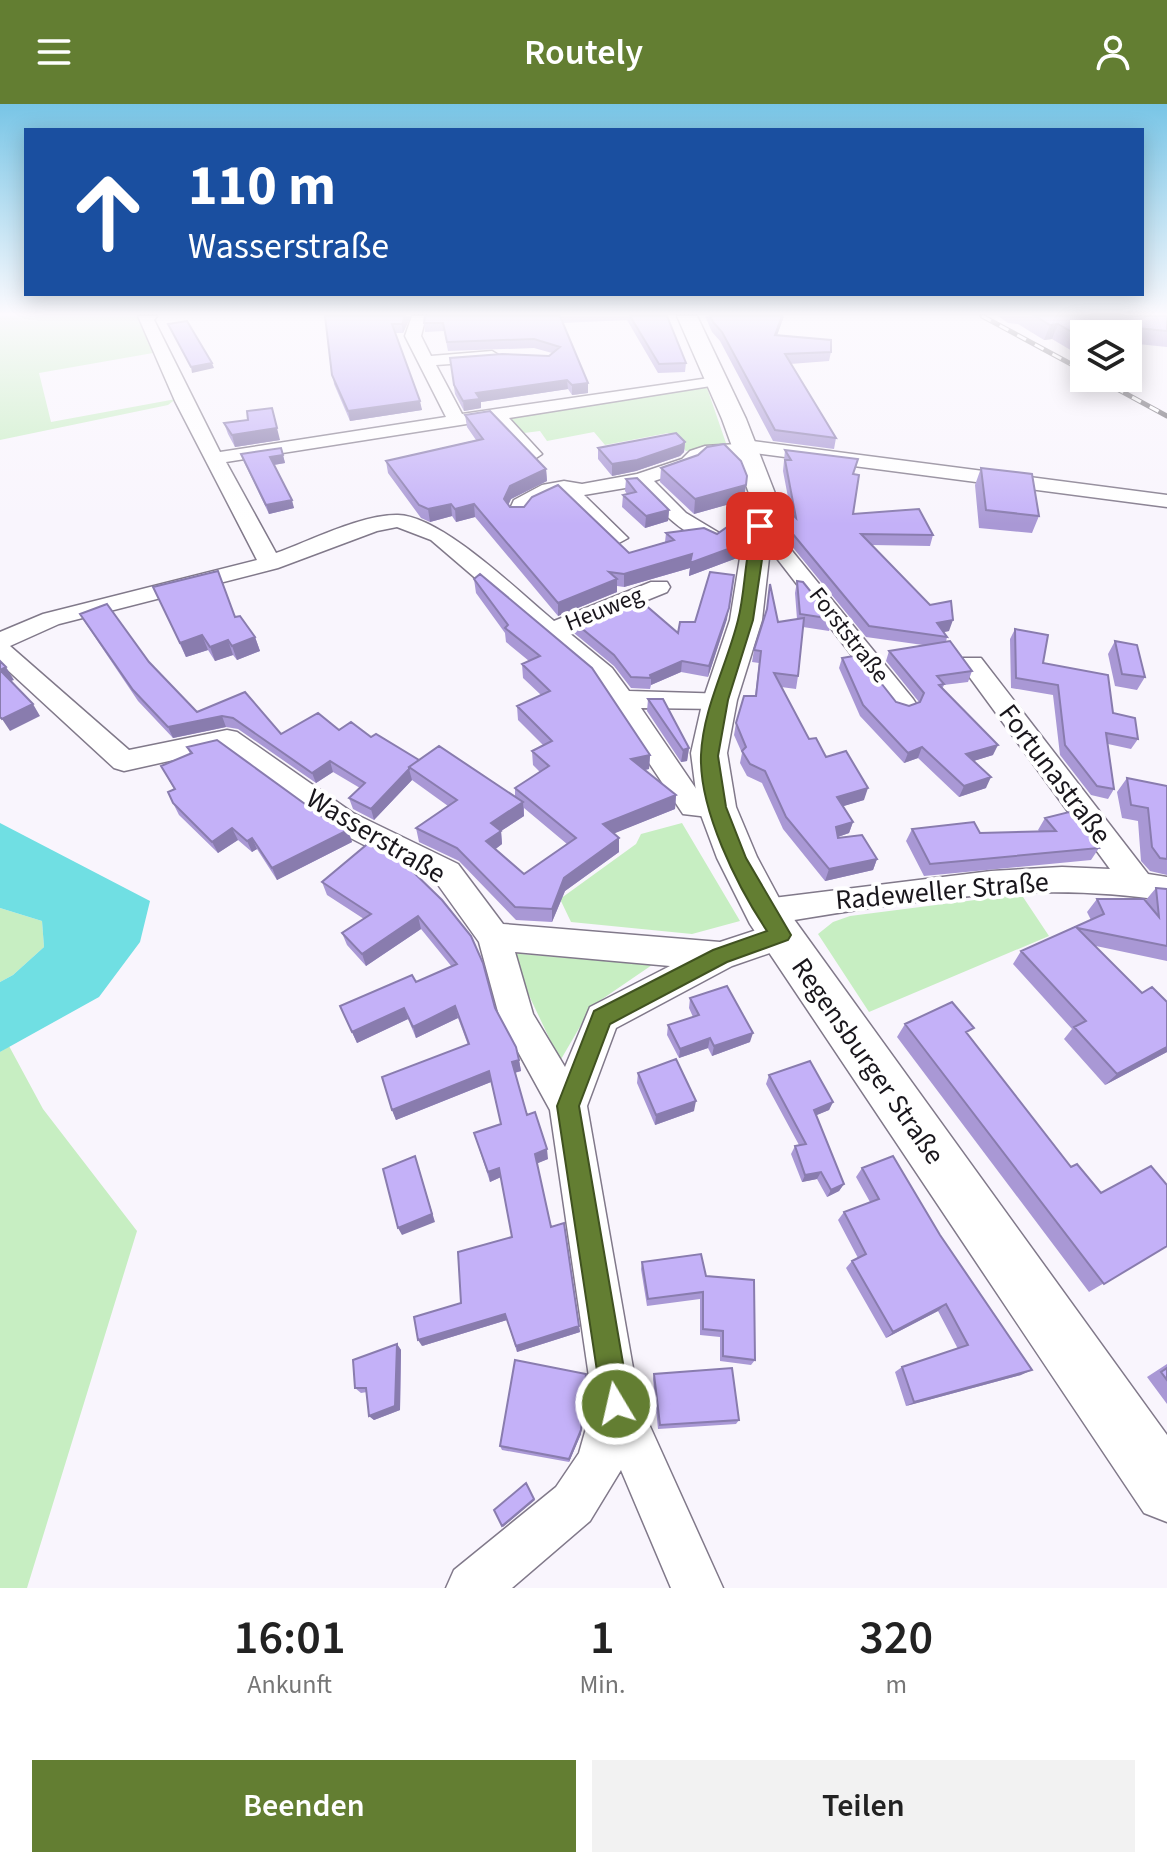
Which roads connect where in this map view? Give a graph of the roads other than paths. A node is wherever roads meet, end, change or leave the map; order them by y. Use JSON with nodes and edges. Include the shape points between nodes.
{"nodes":[{"id":1,"x":180,"y":385,"type":"edge"},
{"id":2,"x":439,"y":385,"type":"edge"},
{"id":3,"x":684,"y":385,"type":"edge"},
{"id":4,"x":719,"y":385,"type":"edge"},
{"id":5,"x":497,"y":415,"type":"junction"},
{"id":6,"x":457,"y":421,"type":"junction"},
{"id":7,"x":404,"y":429,"type":"junction"},
{"id":8,"x":746,"y":448,"type":"junction"},
{"id":9,"x":417,"y":449,"type":"dead end"},
{"id":10,"x":533,"y":454,"type":"edge"},
{"id":11,"x":215,"y":458,"type":"junction"},
{"id":12,"x":641,"y":479,"type":"junction"},
{"id":13,"x":564,"y":487,"type":"junction"},
{"id":14,"x":1167,"y":501,"type":"edge"},
{"id":15,"x":518,"y":513,"type":"edge"},
{"id":16,"x":760,"y":530,"type":"junction"},
{"id":17,"x":617,"y":538,"type":"edge"},
{"id":18,"x":714,"y":538,"type":"edge"},
{"id":19,"x":270,"y":563,"type":"junction"},
{"id":20,"x":659,"y":587,"type":"dead end"},
{"id":21,"x":549,"y":631,"type":"junction"},
{"id":22,"x":0,"y":641,"type":"edge"},
{"id":23,"x":0,"y":650,"type":"edge"},
{"id":24,"x":972,"y":664,"type":"dead end"},
{"id":25,"x":623,"y":699,"type":"junction"},
{"id":26,"x":720,"y":700,"type":"junction"},
{"id":27,"x":904,"y":705,"type":"edge"},
{"id":28,"x":717,"y":807,"type":"junction"},
{"id":29,"x":1152,"y":886,"type":"edge"},
{"id":30,"x":773,"y":923,"type":"junction"},
{"id":31,"x":494,"y":937,"type":"junction"},
{"id":32,"x":720,"y":956,"type":"junction"},
{"id":33,"x":568,"y":1106,"type":"junction"},
{"id":34,"x":616,"y":1404,"type":"junction"},
{"id":35,"x":1167,"y":1490,"type":"edge"},
{"id":36,"x":472,"y":1588,"type":"edge"},
{"id":37,"x":697,"y":1588,"type":"edge"}],
"edges":[{"from":1,"to":11,"type":"street"},
{"from":2,"to":6,"type":"street"},
{"from":3,"to":5,"type":"street"},
{"from":4,"to":8,"type":"main road","name":"Regensburger Straße"},
{"from":5,"to":6,"type":"street"},
{"from":5,"to":10,"type":"street"},
{"from":6,"to":7,"type":"street"},
{"from":7,"to":9,"type":"street"},
{"from":7,"to":11,"type":"street"},
{"from":8,"to":12,"type":"street","via":[[712,450]]},
{"from":8,"to":14,"type":"street"},
{"from":8,"to":16,"type":"main road","name":"Regensburger Straße","via":[[763,496]]},
{"from":11,"to":19,"type":"street"},
{"from":12,"to":13,"type":"street","via":[[582,490]]},
{"from":12,"to":18,"type":"street","via":[[679,517]]},
{"from":13,"to":15,"type":"street","via":[[521,504]]},
{"from":13,"to":17,"type":"street"},
{"from":16,"to":26,"type":"main road","name":"Regensburger Straße","via":[[746,620]]},
{"from":16,"to":27,"type":"street","name":"Forststraße"},
{"from":19,"to":21,"type":"street","via":[[373,525],[399,521],[438,536]]},
{"from":19,"to":22,"type":"street","via":[[51,619]]},
{"from":20,"to":21,"type":"street","name":"Heuweg"},
{"from":21,"to":25,"type":"street","via":[[603,674]]},
{"from":23,"to":31,"type":"street","name":"Wasserstraße","via":[[124,761],[227,739],[343,821],[447,873]]},
{"from":24,"to":29,"type":"street","name":"Fortunastraße"},
{"from":25,"to":26,"type":"street"},
{"from":25,"to":28,"type":"street","via":[[668,777],[693,806]]},
{"from":26,"to":28,"type":"main road","name":"Regensburger Straße","via":[[709,753]]},
{"from":28,"to":30,"type":"main road","name":"Regensburger Straße","via":[[737,858]]},
{"from":29,"to":30,"type":"street","name":"Radeweller Straße","via":[[1083,879],[989,881]]},
{"from":30,"to":32,"type":"street"},
{"from":30,"to":35,"type":"main road","name":"Regensburger Straße"},
{"from":31,"to":32,"type":"street"},
{"from":31,"to":33,"type":"street","via":[[517,1019]]},
{"from":32,"to":33,"type":"street","via":[[602,1018]]},
{"from":33,"to":34,"type":"street"},
{"from":34,"to":36,"type":"street","via":[[599,1465],[573,1504]]},
{"from":34,"to":37,"type":"street"}]}
